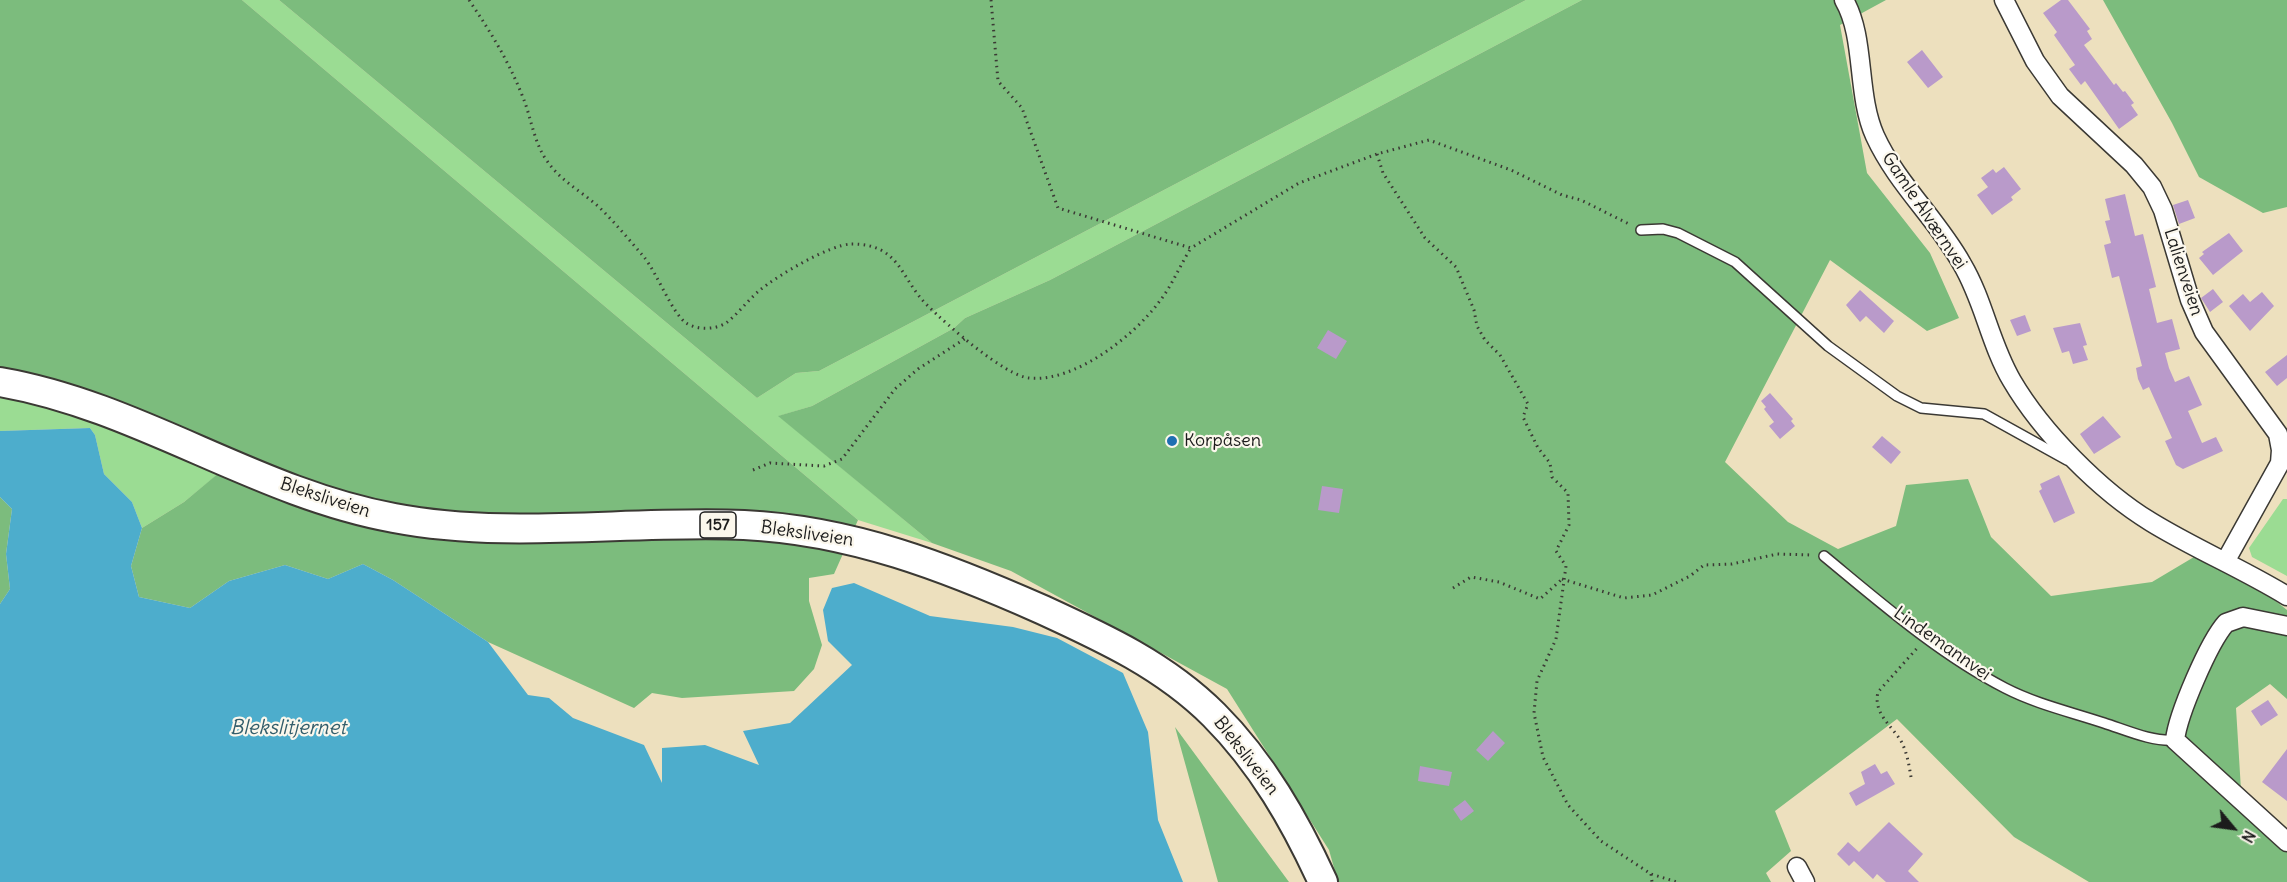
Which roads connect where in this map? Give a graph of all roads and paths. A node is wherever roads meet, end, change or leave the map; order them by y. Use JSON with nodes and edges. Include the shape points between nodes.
{"nodes":[{"id":1,"x":468,"y":0,"type":"edge"},
{"id":2,"x":991,"y":0,"type":"edge"},
{"id":3,"x":1844,"y":0,"type":"edge"},
{"id":4,"x":2004,"y":0,"type":"edge"},
{"id":5,"x":1377,"y":154,"type":"junction"},
{"id":6,"x":1641,"y":230,"type":"joint"},
{"id":7,"x":1191,"y":248,"type":"junction"},
{"id":8,"x":966,"y":338,"type":"junction"},
{"id":9,"x":0,"y":382,"type":"edge"},
{"id":10,"x":2081,"y":467,"type":"junction"},
{"id":11,"x":753,"y":470,"type":"dead end"},
{"id":12,"x":1824,"y":556,"type":"joint"},
{"id":13,"x":2225,"y":562,"type":"junction"},
{"id":14,"x":1562,"y":579,"type":"junction"},
{"id":15,"x":1452,"y":588,"type":"dead end"},
{"id":16,"x":2287,"y":596,"type":"edge"},
{"id":17,"x":2287,"y":626,"type":"edge"},
{"id":18,"x":1927,"y":638,"type":"junction"},
{"id":19,"x":2175,"y":740,"type":"junction"},
{"id":20,"x":1911,"y":777,"type":"dead end"},
{"id":21,"x":2287,"y":842,"type":"edge"},
{"id":22,"x":1651,"y":874,"type":"junction"},
{"id":23,"x":1323,"y":882,"type":"edge"},
{"id":24,"x":1652,"y":882,"type":"edge"},
{"id":25,"x":1677,"y":882,"type":"edge"}],
"edges":[{"from":1,"to":8,"type":"path","via":[[501,48],[524,98],[544,157],[564,182],[602,210],[646,260],[683,321],[694,328],[725,324],[759,291],[795,266],[849,243],[873,246],[896,260],[926,305]]},
{"from":2,"to":7,"type":"path","via":[[998,81],[1022,108],[1058,208]]},
{"from":3,"to":10,"type":"street","name":"Gamle Alværnvei","via":[[1851,17],[1869,120],[1882,152],[1964,266],[2015,386]]},
{"from":4,"to":13,"type":"street","name":"Lalienveien","via":[[2035,61],[2060,96],[2152,187],[2204,332],[2278,434],[2280,463]]},
{"from":5,"to":6,"type":"path","via":[[1429,140],[1511,170]]},
{"from":5,"to":7,"type":"path","via":[[1299,183]]},
{"from":5,"to":14,"type":"path","via":[[1383,173],[1425,238],[1456,267],[1477,326],[1500,355],[1528,404],[1523,417],[1550,463],[1552,477],[1568,493],[1569,525],[1556,551],[1566,566]]},
{"from":6,"to":10,"type":"lane","name":"Gamle Alværnvei","via":[[1678,233],[1735,261],[1828,346],[1897,396],[1930,410],[1984,414]]},
{"from":7,"to":8,"type":"path","via":[[1160,301],[1133,332],[1094,359],[1060,375],[1028,378],[1000,366]]},
{"from":8,"to":11,"type":"path","via":[[895,389],[842,459],[824,466],[770,462]]},
{"from":9,"to":23,"type":"main road","name":"Bleksliveien","number":"157","via":[[83,402],[296,490],[392,518],[445,526],[524,530],[776,527],[858,540],[939,566],[1106,640],[1187,691],[1229,731],[1266,777],[1287,809]]},
{"from":10,"to":13,"type":"street","name":"Gamle Alværnvei","via":[[2150,521]]},
{"from":12,"to":14,"type":"path","via":[[1778,554],[1732,564],[1704,565],[1652,595],[1624,598]]},
{"from":12,"to":18,"type":"lane","name":"Lindemannvei"},
{"from":13,"to":16,"type":"street","name":"Gamle Alværnvei"},
{"from":14,"to":15,"type":"path","via":[[1540,599],[1499,582],[1471,577]]},
{"from":14,"to":22,"type":"path","via":[[1556,639],[1538,681],[1534,713],[1543,757],[1568,805],[1601,841]]},
{"from":17,"to":19,"type":"street","via":[[2243,617],[2226,622],[2192,685]]},
{"from":18,"to":19,"type":"lane","name":"Lindemannvei","via":[[2006,689],[2128,731]]},
{"from":18,"to":20,"type":"path","via":[[1878,692],[1876,702],[1902,742]]},
{"from":19,"to":21,"type":"street"},
{"from":22,"to":24,"type":"path"},
{"from":22,"to":25,"type":"path"}]}
